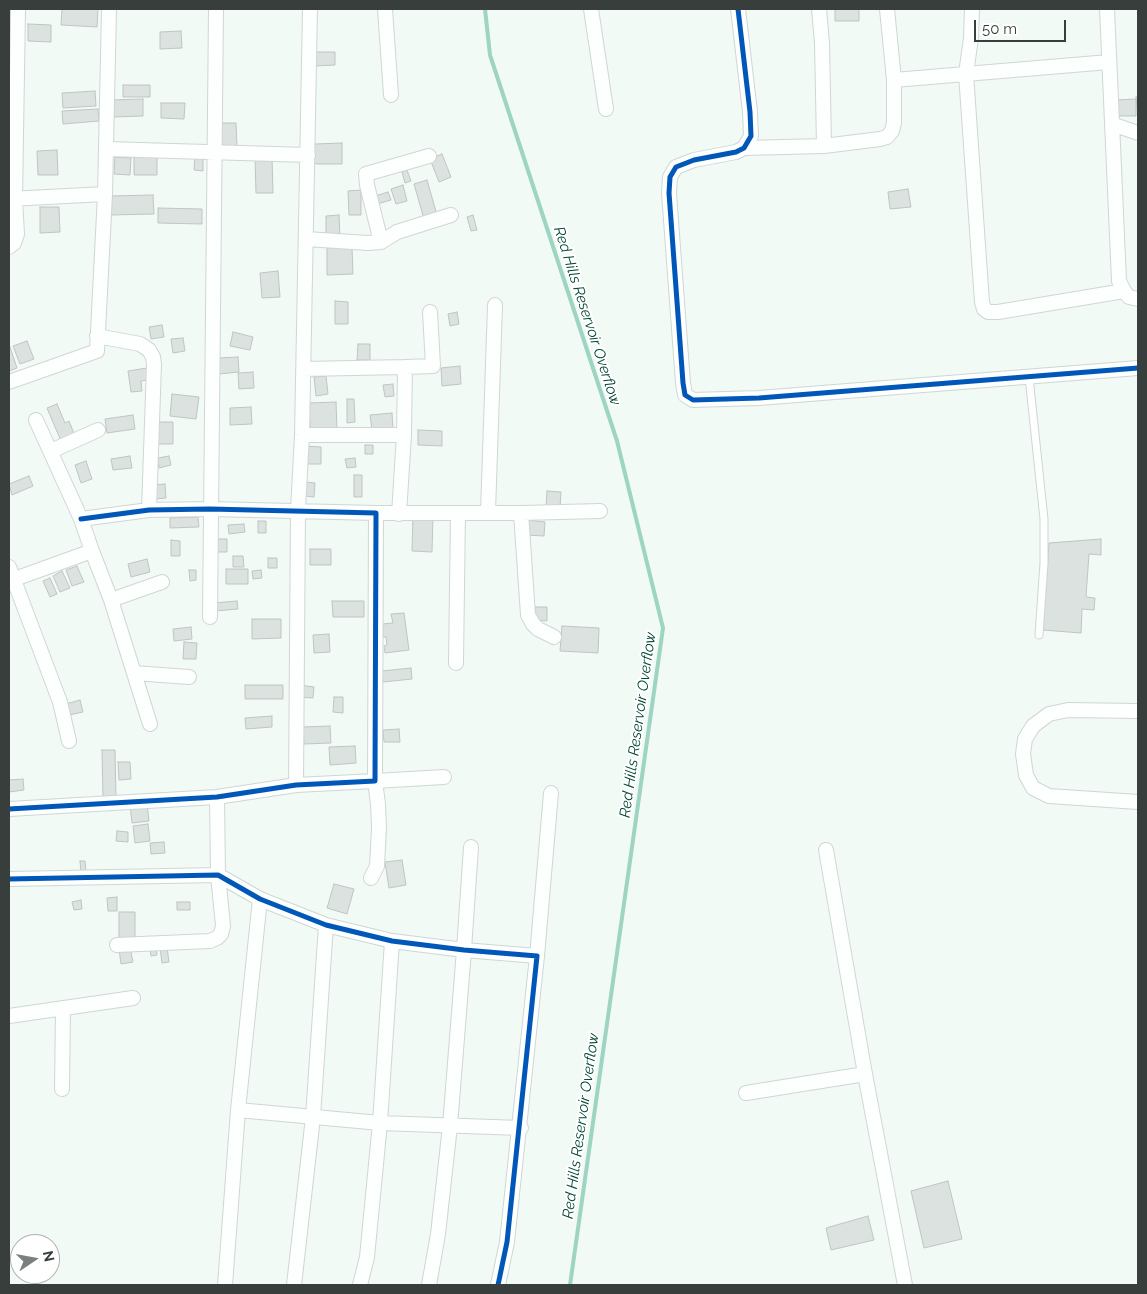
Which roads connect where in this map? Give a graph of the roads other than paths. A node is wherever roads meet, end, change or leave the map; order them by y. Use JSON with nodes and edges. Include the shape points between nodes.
{"nodes":[{"id":1,"x":18,"y":9,"type":"edge"},
{"id":2,"x":109,"y":9,"type":"edge"},
{"id":3,"x":216,"y":9,"type":"edge"},
{"id":4,"x":310,"y":9,"type":"edge"},
{"id":5,"x":385,"y":9,"type":"edge"},
{"id":6,"x":591,"y":9,"type":"edge"},
{"id":7,"x":738,"y":9,"type":"edge"},
{"id":8,"x":819,"y":9,"type":"edge"},
{"id":9,"x":887,"y":9,"type":"edge"},
{"id":10,"x":972,"y":9,"type":"edge"},
{"id":11,"x":1107,"y":9,"type":"edge"},
{"id":12,"x":13,"y":29,"type":"edge"},
{"id":13,"x":1109,"y":62,"type":"junction"},
{"id":14,"x":966,"y":74,"type":"junction"},
{"id":15,"x":894,"y":80,"type":"junction"},
{"id":16,"x":391,"y":95,"type":"dead end"},
{"id":17,"x":606,"y":109,"type":"dead end"},
{"id":18,"x":1112,"y":124,"type":"junction"},
{"id":19,"x":1138,"y":133,"type":"edge"},
{"id":20,"x":824,"y":146,"type":"junction"},
{"id":21,"x":744,"y":148,"type":"junction"},
{"id":22,"x":106,"y":149,"type":"junction"},
{"id":23,"x":214,"y":151,"type":"junction"},
{"id":24,"x":308,"y":155,"type":"junction"},
{"id":25,"x":429,"y":156,"type":"dead end"},
{"id":26,"x":106,"y":194,"type":"junction"},
{"id":27,"x":12,"y":199,"type":"edge"},
{"id":28,"x":451,"y":215,"type":"dead end"},
{"id":29,"x":306,"y":239,"type":"junction"},
{"id":30,"x":381,"y":242,"type":"junction"},
{"id":31,"x":9,"y":247,"type":"edge"},
{"id":32,"x":1124,"y":291,"type":"junction"},
{"id":33,"x":1138,"y":299,"type":"edge"},
{"id":34,"x":495,"y":304,"type":"dead end"},
{"id":35,"x":430,"y":312,"type":"dead end"},
{"id":36,"x":97,"y":336,"type":"junction"},
{"id":37,"x":405,"y":367,"type":"junction"},
{"id":38,"x":1138,"y":368,"type":"edge"},
{"id":39,"x":303,"y":369,"type":"junction"},
{"id":40,"x":1029,"y":377,"type":"junction"},
{"id":41,"x":9,"y":382,"type":"edge"},
{"id":42,"x":36,"y":420,"type":"dead end"},
{"id":43,"x":98,"y":430,"type":"dead end"},
{"id":44,"x":302,"y":435,"type":"junction"},
{"id":45,"x":404,"y":435,"type":"junction"},
{"id":46,"x":51,"y":451,"type":"junction"},
{"id":47,"x":210,"y":509,"type":"junction"},
{"id":48,"x":149,"y":510,"type":"junction"},
{"id":49,"x":298,"y":510,"type":"junction"},
{"id":50,"x":600,"y":511,"type":"dead end"},
{"id":51,"x":488,"y":512,"type":"junction"},
{"id":52,"x":376,"y":513,"type":"junction"},
{"id":53,"x":458,"y":513,"type":"junction"},
{"id":54,"x":521,"y":513,"type":"junction"},
{"id":55,"x":399,"y":514,"type":"junction"},
{"id":56,"x":81,"y":519,"type":"junction"},
{"id":57,"x":92,"y":551,"type":"junction"},
{"id":58,"x":10,"y":576,"type":"edge"},
{"id":59,"x":162,"y":582,"type":"dead end"},
{"id":60,"x":111,"y":600,"type":"junction"},
{"id":61,"x":210,"y":616,"type":"dead end"},
{"id":62,"x":1039,"y":636,"type":"dead end"},
{"id":63,"x":554,"y":637,"type":"dead end"},
{"id":64,"x":456,"y":663,"type":"dead end"},
{"id":65,"x":134,"y":673,"type":"junction"},
{"id":66,"x":189,"y":677,"type":"dead end"},
{"id":67,"x":1138,"y":711,"type":"edge"},
{"id":68,"x":150,"y":724,"type":"dead end"},
{"id":69,"x":69,"y":741,"type":"dead end"},
{"id":70,"x":444,"y":777,"type":"dead end"},
{"id":71,"x":375,"y":781,"type":"junction"},
{"id":72,"x":296,"y":785,"type":"junction"},
{"id":73,"x":551,"y":792,"type":"dead end"},
{"id":74,"x":217,"y":797,"type":"junction"},
{"id":75,"x":1138,"y":802,"type":"edge"},
{"id":76,"x":9,"y":810,"type":"edge"},
{"id":77,"x":470,"y":847,"type":"dead end"},
{"id":78,"x":826,"y":850,"type":"dead end"},
{"id":79,"x":218,"y":875,"type":"junction"},
{"id":80,"x":371,"y":878,"type":"dead end"},
{"id":81,"x":9,"y":879,"type":"edge"},
{"id":82,"x":260,"y":899,"type":"junction"},
{"id":83,"x":326,"y":925,"type":"junction"},
{"id":84,"x":392,"y":941,"type":"junction"},
{"id":85,"x":117,"y":945,"type":"dead end"},
{"id":86,"x":464,"y":950,"type":"junction"},
{"id":87,"x":537,"y":956,"type":"junction"},
{"id":88,"x":133,"y":998,"type":"dead end"},
{"id":89,"x":63,"y":1008,"type":"junction"},
{"id":90,"x":9,"y":1016,"type":"edge"},
{"id":91,"x":865,"y":1074,"type":"junction"},
{"id":92,"x":62,"y":1089,"type":"dead end"},
{"id":93,"x":746,"y":1093,"type":"dead end"},
{"id":94,"x":238,"y":1110,"type":"junction"},
{"id":95,"x":313,"y":1117,"type":"junction"},
{"id":96,"x":380,"y":1123,"type":"junction"},
{"id":97,"x":450,"y":1126,"type":"junction"},
{"id":98,"x":520,"y":1128,"type":"junction"},
{"id":99,"x":225,"y":1285,"type":"edge"},
{"id":100,"x":294,"y":1285,"type":"edge"},
{"id":101,"x":360,"y":1285,"type":"edge"},
{"id":102,"x":429,"y":1285,"type":"edge"},
{"id":103,"x":498,"y":1285,"type":"edge"},
{"id":104,"x":905,"y":1285,"type":"edge"}],
"edges":[{"from":1,"to":12,"type":"street"},
{"from":2,"to":22,"type":"street"},
{"from":3,"to":23,"type":"street"},
{"from":4,"to":24,"type":"street"},
{"from":5,"to":16,"type":"street"},
{"from":6,"to":17,"type":"street"},
{"from":7,"to":21,"type":"street","via":[[750,112],[751,136]]},
{"from":8,"to":20,"type":"street"},
{"from":9,"to":15,"type":"street"},
{"from":10,"to":14,"type":"street"},
{"from":11,"to":13,"type":"street"},
{"from":12,"to":27,"type":"street"},
{"from":13,"to":14,"type":"street"},
{"from":13,"to":18,"type":"street"},
{"from":14,"to":15,"type":"street"},
{"from":14,"to":32,"type":"street","via":[[984,309],[992,313]]},
{"from":15,"to":20,"type":"street","via":[[894,123],[887,136]]},
{"from":18,"to":19,"type":"street"},
{"from":18,"to":32,"type":"street","via":[[1119,281]]},
{"from":20,"to":21,"type":"street"},
{"from":21,"to":40,"type":"street","via":[[676,167],[670,177],[686,395],[693,400],[759,398]]},
{"from":22,"to":23,"type":"street"},
{"from":22,"to":26,"type":"street"},
{"from":23,"to":24,"type":"street"},
{"from":23,"to":47,"type":"street"},
{"from":24,"to":29,"type":"street"},
{"from":25,"to":30,"type":"street","via":[[366,174]]},
{"from":26,"to":27,"type":"street"},
{"from":26,"to":36,"type":"street"},
{"from":27,"to":31,"type":"street","via":[[17,234]]},
{"from":28,"to":30,"type":"street","via":[[397,232]]},
{"from":29,"to":30,"type":"street"},
{"from":29,"to":39,"type":"street"},
{"from":32,"to":33,"type":"street","via":[[1129,297]]},
{"from":34,"to":51,"type":"street"},
{"from":35,"to":37,"type":"street","via":[[433,366]]},
{"from":36,"to":41,"type":"street","via":[[97,351]]},
{"from":36,"to":48,"type":"street","via":[[140,344],[153,357]]},
{"from":37,"to":39,"type":"street"},
{"from":37,"to":45,"type":"street"},
{"from":38,"to":40,"type":"street"},
{"from":39,"to":44,"type":"street"},
{"from":40,"to":62,"type":"lane","via":[[1044,519]]},
{"from":42,"to":46,"type":"street"},
{"from":43,"to":46,"type":"street"},
{"from":44,"to":45,"type":"street"},
{"from":44,"to":49,"type":"street"},
{"from":45,"to":55,"type":"street"},
{"from":46,"to":56,"type":"street"},
{"from":47,"to":48,"type":"street"},
{"from":47,"to":49,"type":"street"},
{"from":47,"to":61,"type":"street"},
{"from":48,"to":56,"type":"street"},
{"from":49,"to":52,"type":"street"},
{"from":49,"to":72,"type":"street"},
{"from":50,"to":54,"type":"street"},
{"from":51,"to":53,"type":"street"},
{"from":51,"to":54,"type":"street"},
{"from":52,"to":55,"type":"street"},
{"from":52,"to":71,"type":"street"},
{"from":53,"to":55,"type":"street"},
{"from":53,"to":64,"type":"street"},
{"from":54,"to":63,"type":"street","via":[[528,615],[538,629]]},
{"from":56,"to":57,"type":"street"},
{"from":57,"to":58,"type":"street"},
{"from":57,"to":60,"type":"street"},
{"from":58,"to":69,"type":"street","via":[[60,702]]},
{"from":59,"to":60,"type":"street"},
{"from":60,"to":65,"type":"street"},
{"from":65,"to":66,"type":"street"},
{"from":65,"to":68,"type":"street"},
{"from":67,"to":75,"type":"street","via":[[1068,710],[1049,714],[1033,726],[1025,739],[1022,754],[1032,788],[1049,796]]},
{"from":70,"to":71,"type":"street"},
{"from":71,"to":72,"type":"street"},
{"from":71,"to":80,"type":"street","via":[[379,828],[377,866]]},
{"from":72,"to":74,"type":"street"},
{"from":73,"to":87,"type":"street"},
{"from":74,"to":76,"type":"street"},
{"from":74,"to":79,"type":"street"},
{"from":77,"to":86,"type":"street"},
{"from":78,"to":91,"type":"street"},
{"from":79,"to":81,"type":"street"},
{"from":79,"to":82,"type":"street"},
{"from":79,"to":85,"type":"street","via":[[223,926],[217,938],[210,942]]},
{"from":82,"to":83,"type":"street"},
{"from":82,"to":94,"type":"street"},
{"from":83,"to":84,"type":"street"},
{"from":83,"to":95,"type":"street"},
{"from":84,"to":86,"type":"street"},
{"from":84,"to":96,"type":"street"},
{"from":86,"to":87,"type":"street"},
{"from":86,"to":97,"type":"street"},
{"from":87,"to":98,"type":"street"},
{"from":88,"to":89,"type":"street"},
{"from":89,"to":90,"type":"street"},
{"from":89,"to":92,"type":"street"},
{"from":91,"to":93,"type":"street"},
{"from":91,"to":104,"type":"street"},
{"from":94,"to":95,"type":"street"},
{"from":94,"to":99,"type":"street"},
{"from":95,"to":96,"type":"street"},
{"from":95,"to":100,"type":"street"},
{"from":96,"to":97,"type":"street"},
{"from":96,"to":101,"type":"street","via":[[366,1258]]},
{"from":97,"to":98,"type":"street"},
{"from":97,"to":102,"type":"street"},
{"from":98,"to":103,"type":"street","via":[[507,1242]]}]}
